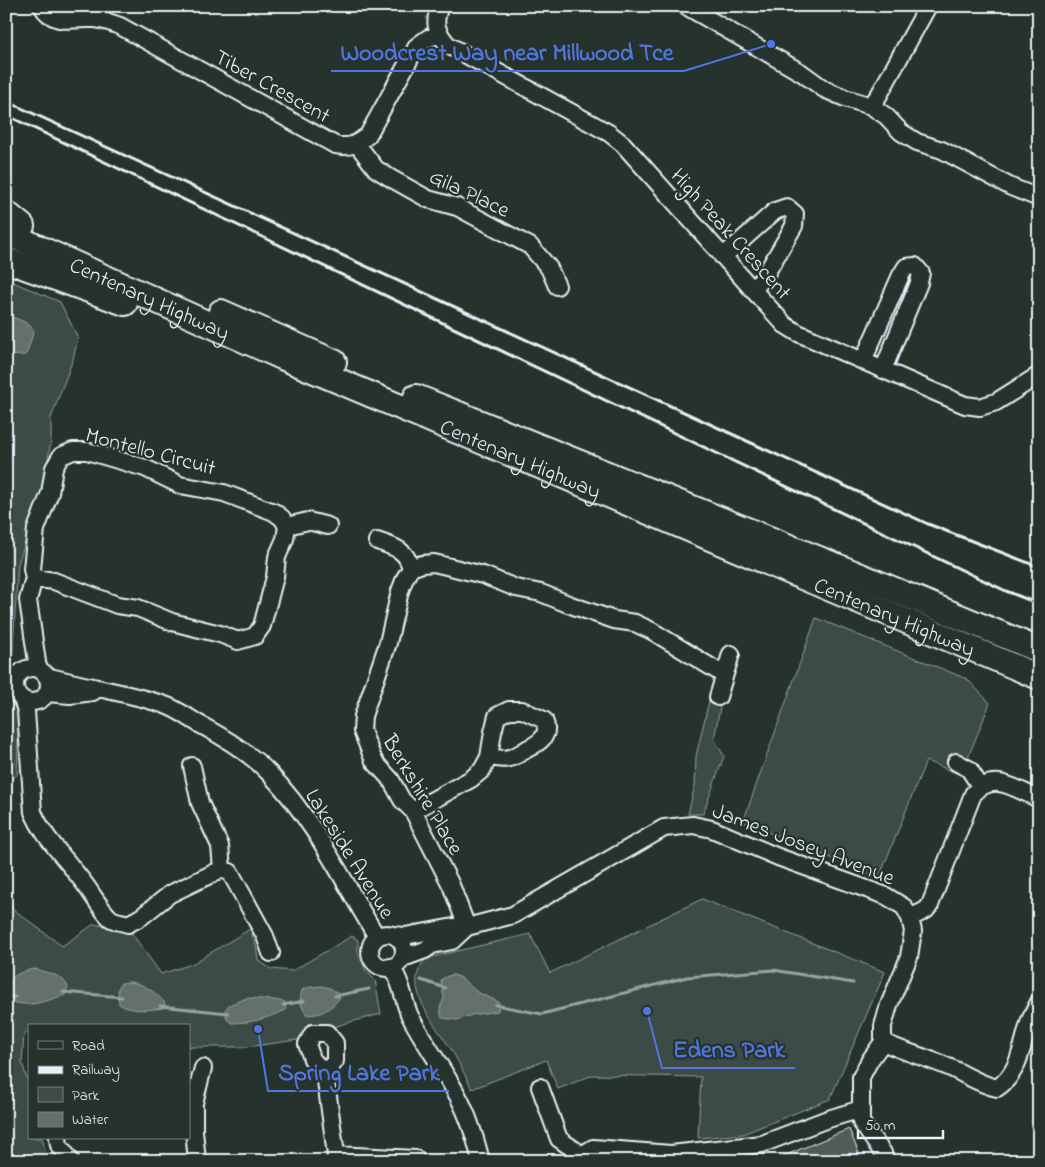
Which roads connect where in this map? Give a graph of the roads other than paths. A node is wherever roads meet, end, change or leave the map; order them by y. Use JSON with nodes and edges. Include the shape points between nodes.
{"nodes":[{"id":1,"x":42,"y":6,"type":"edge"},
{"id":2,"x":440,"y":6,"type":"edge"},
{"id":3,"x":686,"y":6,"type":"edge"},
{"id":4,"x":928,"y":6,"type":"edge"},
{"id":5,"x":439,"y":35,"type":"junction"},
{"id":6,"x":871,"y":106,"type":"junction"},
{"id":7,"x":357,"y":144,"type":"junction"},
{"id":8,"x":1039,"y":198,"type":"edge"},
{"id":9,"x":10,"y":223,"type":"edge"},
{"id":10,"x":722,"y":256,"type":"junction"},
{"id":11,"x":6,"y":260,"type":"edge"},
{"id":12,"x":557,"y":286,"type":"dead end"},
{"id":13,"x":753,"y":290,"type":"junction"},
{"id":14,"x":282,"y":357,"type":"junction"},
{"id":15,"x":863,"y":361,"type":"junction"},
{"id":16,"x":883,"y":370,"type":"junction"},
{"id":17,"x":1039,"y":374,"type":"edge"},
{"id":18,"x":287,"y":526,"type":"junction"},
{"id":19,"x":328,"y":526,"type":"dead end"},
{"id":20,"x":377,"y":541,"type":"dead end"},
{"id":21,"x":412,"y":568,"type":"junction"},
{"id":22,"x":34,"y":578,"type":"junction"},
{"id":23,"x":30,"y":613,"type":"junction"},
{"id":24,"x":1039,"y":650,"type":"edge"},
{"id":25,"x":731,"y":654,"type":"dead end"},
{"id":26,"x":42,"y":673,"type":"junction"},
{"id":27,"x":15,"y":676,"type":"edge"},
{"id":28,"x":724,"y":676,"type":"junction"},
{"id":29,"x":1039,"y":677,"type":"edge"},
{"id":30,"x":108,"y":690,"type":"junction"},
{"id":31,"x":15,"y":695,"type":"edge"},
{"id":32,"x":45,"y":696,"type":"junction"},
{"id":33,"x":718,"y":696,"type":"dead end"},
{"id":34,"x":490,"y":757,"type":"dead end"},
{"id":35,"x":30,"y":761,"type":"junction"},
{"id":36,"x":956,"y":762,"type":"dead end"},
{"id":37,"x":192,"y":766,"type":"dead end"},
{"id":38,"x":980,"y":786,"type":"junction"},
{"id":39,"x":1039,"y":799,"type":"edge"},
{"id":40,"x":413,"y":812,"type":"junction"},
{"id":41,"x":222,"y":869,"type":"junction"},
{"id":42,"x":910,"y":918,"type":"junction"},
{"id":43,"x":467,"y":927,"type":"junction"},
{"id":44,"x":385,"y":936,"type":"junction"},
{"id":45,"x":271,"y":953,"type":"dead end"},
{"id":46,"x":396,"y":963,"type":"junction"},
{"id":47,"x":1039,"y":1002,"type":"edge"},
{"id":48,"x":883,"y":1042,"type":"junction"},
{"id":49,"x":203,"y":1068,"type":"dead end"},
{"id":50,"x":325,"y":1074,"type":"dead end"},
{"id":51,"x":540,"y":1087,"type":"dead end"},
{"id":52,"x":860,"y":1109,"type":"junction"},
{"id":53,"x":58,"y":1140,"type":"edge"},
{"id":54,"x":335,"y":1158,"type":"edge"},
{"id":55,"x":580,"y":1158,"type":"edge"},
{"id":56,"x":416,"y":1159,"type":"dead end"},
{"id":57,"x":71,"y":1161,"type":"edge"},
{"id":58,"x":197,"y":1161,"type":"edge"},
{"id":59,"x":481,"y":1161,"type":"edge"},
{"id":60,"x":885,"y":1161,"type":"edge"}],
"edges":[{"from":1,"to":7,"type":"street","name":"Tiber Crescent","via":[[55,19],[94,18],[120,26],[335,144],[346,147]]},
{"from":2,"to":5,"type":"street","via":[[436,22]]},
{"from":3,"to":6,"type":"street","via":[[824,89]]},
{"from":4,"to":6,"type":"street"},
{"from":5,"to":7,"type":"street","via":[[417,46],[368,135]]},
{"from":5,"to":10,"type":"street","name":"High Peak Crescent","via":[[448,45],[609,133],[623,144]]},
{"from":6,"to":8,"type":"street","via":[[917,142],[942,150],[1011,187]]},
{"from":7,"to":12,"type":"street","name":"Gila Place","via":[[376,169],[392,179],[428,199],[457,207],[530,246],[549,268]]},
{"from":9,"to":14,"type":"highway","name":"Centenary Highway"},
{"from":9,"to":24,"type":"highway","name":"Centenary Highway","via":[[386,385]]},
{"from":10,"to":13,"type":"street","name":"High Peak Crescent"},
{"from":10,"to":13,"type":"street","via":[[775,210],[787,207],[795,214],[794,226]]},
{"from":11,"to":14,"type":"highway","via":[[266,356]]},
{"from":13,"to":15,"type":"street","name":"High Peak Crescent","via":[[785,325]]},
{"from":14,"to":29,"type":"highway","name":"Centenary Highway"},
{"from":15,"to":16,"type":"street","name":"High Peak Crescent"},
{"from":15,"to":16,"type":"street","via":[[901,275],[906,267],[915,266],[921,274],[920,283]]},
{"from":16,"to":17,"type":"street","name":"High Peak Crescent","via":[[965,405],[980,407],[996,402]]},
{"from":18,"to":19,"type":"street","via":[[308,521]]},
{"from":18,"to":22,"type":"street","via":[[262,626],[255,636],[238,640],[172,622],[138,608],[117,605],[54,581]]},
{"from":18,"to":22,"type":"street","name":"Montello Circuit","via":[[274,512],[224,493],[180,485],[145,468],[87,451],[73,451],[61,456],[54,468],[50,494],[36,529]]},
{"from":20,"to":21,"type":"street","via":[[404,552]]},
{"from":21,"to":28,"type":"street","via":[[434,563],[483,575],[614,620],[635,623]]},
{"from":21,"to":40,"type":"street","name":"Berkshire Place","via":[[400,591],[388,642],[363,716],[362,731],[374,761]]},
{"from":22,"to":23,"type":"street","name":"Montello Circuit","via":[[28,600]]},
{"from":23,"to":26,"type":"street","name":"Montello Circuit"},
{"from":23,"to":27,"type":"street","name":"Montello Circuit"},
{"from":25,"to":28,"type":"street"},
{"from":26,"to":27,"type":"street","via":[[32,668]]},
{"from":26,"to":30,"type":"street","name":"Lakeside Avenue"},
{"from":26,"to":32,"type":"street","via":[[49,682]]},
{"from":27,"to":31,"type":"street"},
{"from":28,"to":33,"type":"street"},
{"from":30,"to":32,"type":"street","name":"Lakeside Avenue"},
{"from":30,"to":44,"type":"street","name":"Lakeside Avenue","via":[[167,706],[231,742],[268,772],[300,809]]},
{"from":31,"to":32,"type":"street","via":[[32,702]]},
{"from":31,"to":35,"type":"street","via":[[26,711]]},
{"from":32,"to":35,"type":"street"},
{"from":34,"to":40,"type":"street","via":[[471,779]]},
{"from":35,"to":41,"type":"street","via":[[33,812],[39,827],[112,920],[128,924],[141,918],[170,894]]},
{"from":36,"to":38,"type":"street","via":[[969,769]]},
{"from":37,"to":41,"type":"street","via":[[200,803],[220,846]]},
{"from":38,"to":39,"type":"street","via":[[1001,782]]},
{"from":38,"to":42,"type":"street","via":[[973,794],[930,905]]},
{"from":40,"to":43,"type":"street","name":"Berkshire Place","via":[[451,885]]},
{"from":41,"to":45,"type":"street","via":[[230,872],[236,880]]},
{"from":42,"to":43,"type":"street","name":"James Josey Avenue","via":[[904,907],[886,896],[712,829],[693,825],[664,828],[513,915]]},
{"from":42,"to":48,"type":"street","via":[[913,943],[889,1005],[883,1026]]},
{"from":43,"to":44,"type":"street","name":"James Josey Avenue"},
{"from":43,"to":46,"type":"street","name":"James Josey Avenue","via":[[452,941],[432,945]]},
{"from":44,"to":46,"type":"street","via":[[397,938],[403,946]]},
{"from":44,"to":46,"type":"street","via":[[371,946],[372,957],[379,966]]},
{"from":46,"to":59,"type":"street","via":[[405,1006],[458,1098]]},
{"from":47,"to":48,"type":"street","via":[[1011,1075],[996,1088]]},
{"from":48,"to":52,"type":"street","via":[[860,1078]]},
{"from":49,"to":58,"type":"street","via":[[194,1103]]},
{"from":50,"to":54,"type":"street"},
{"from":51,"to":55,"type":"street","via":[[559,1139]]},
{"from":52,"to":55,"type":"street","via":[[762,1144],[671,1154],[593,1148]]},
{"from":52,"to":60,"type":"street","via":[[861,1122]]},
{"from":53,"to":57,"type":"street"},
{"from":54,"to":56,"type":"street"}]}
